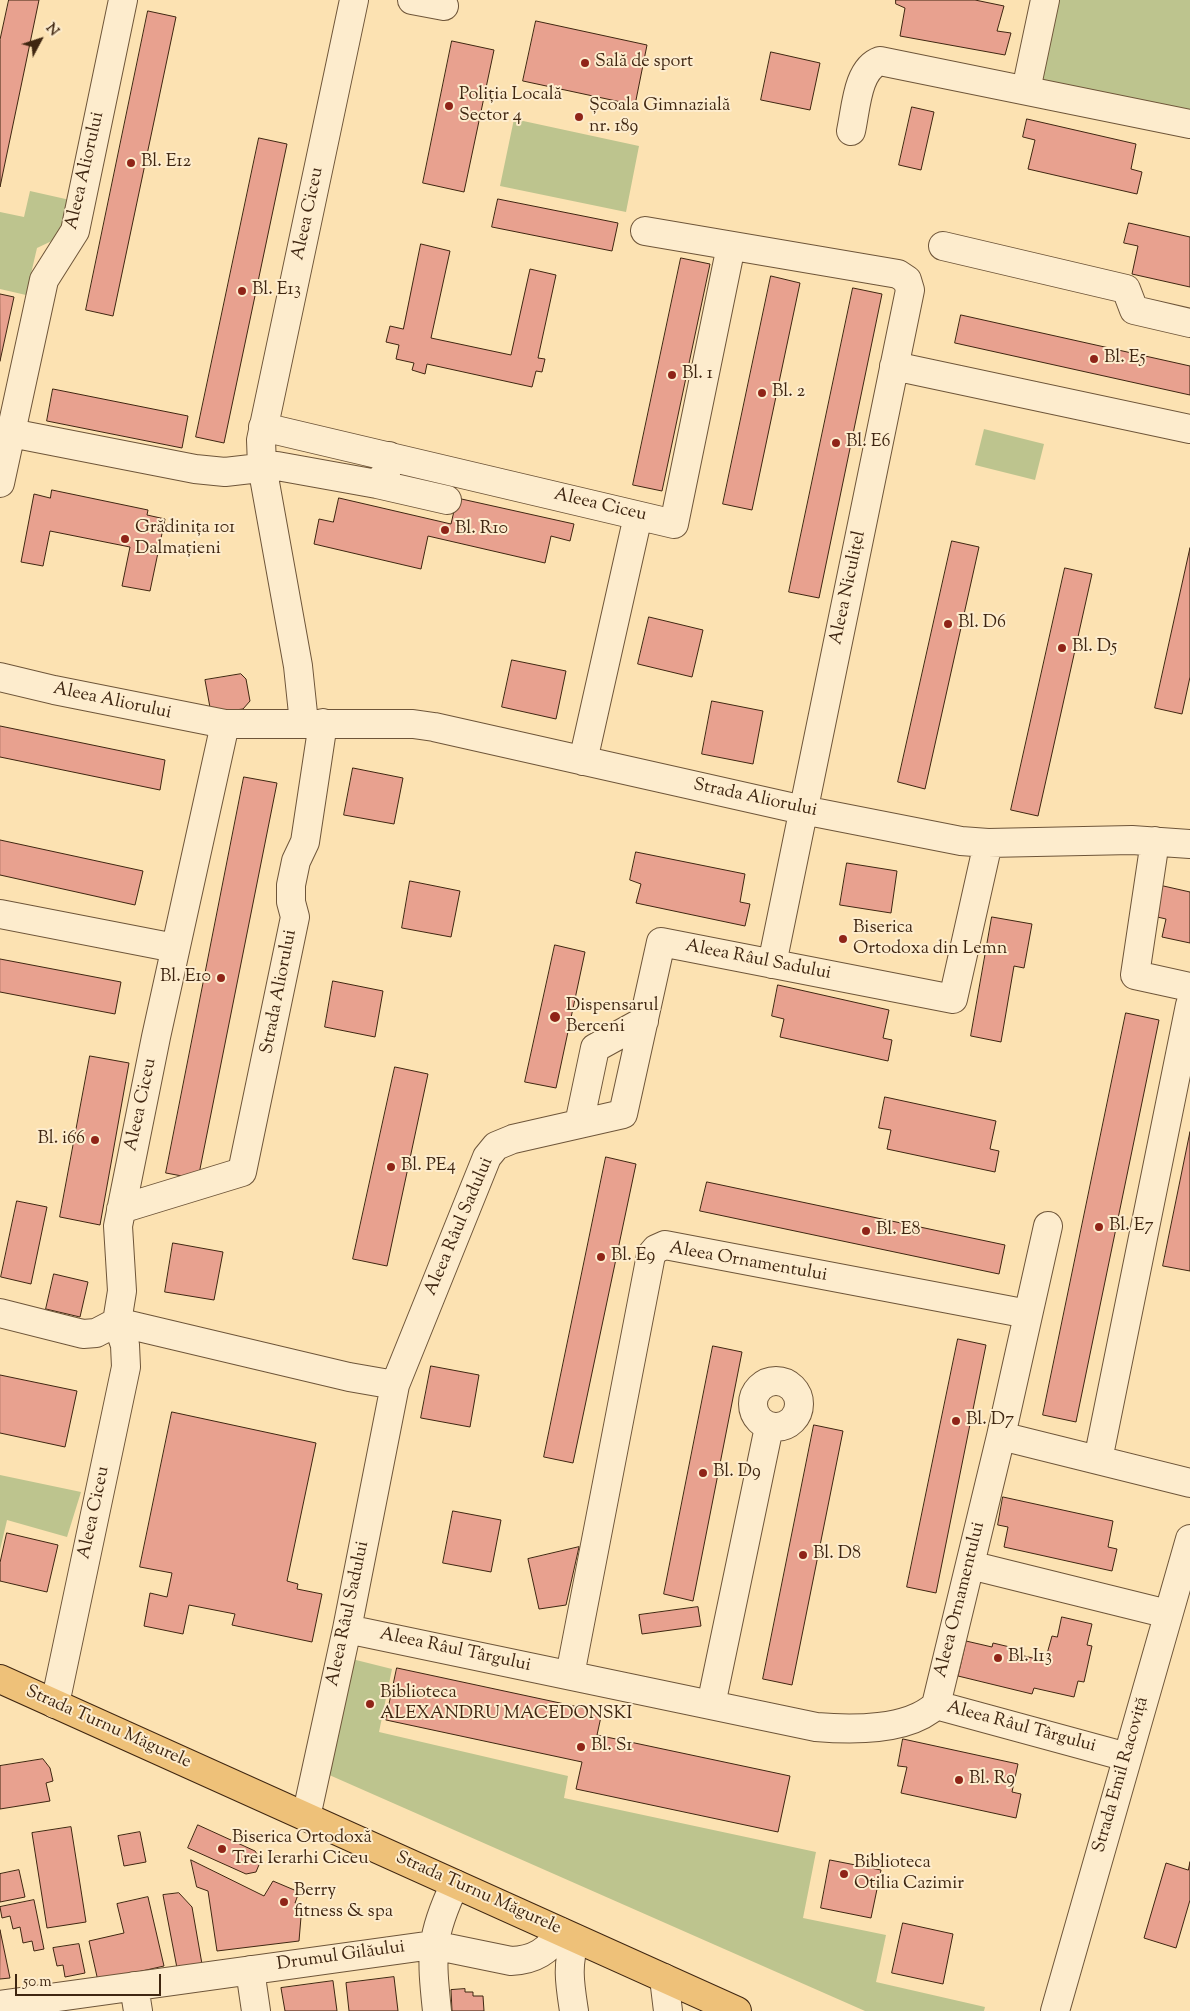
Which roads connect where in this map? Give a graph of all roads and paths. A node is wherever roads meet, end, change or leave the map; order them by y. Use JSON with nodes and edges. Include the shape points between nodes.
{"nodes":[{"id":1,"x":123,"y":0,"type":"edge"},
{"id":2,"x":354,"y":0,"type":"edge"},
{"id":3,"x":412,"y":0,"type":"edge"},
{"id":4,"x":1045,"y":0,"type":"edge"},
{"id":5,"x":444,"y":6,"type":"dead end"},
{"id":6,"x":1026,"y":90,"type":"junction"},
{"id":7,"x":1190,"y":124,"type":"edge"},
{"id":8,"x":851,"y":131,"type":"dead end"},
{"id":9,"x":645,"y":231,"type":"dead end"},
{"id":10,"x":731,"y":246,"type":"junction"},
{"id":11,"x":943,"y":246,"type":"dead end"},
{"id":12,"x":1190,"y":323,"type":"edge"},
{"id":13,"x":894,"y":366,"type":"junction"},
{"id":14,"x":263,"y":427,"type":"junction"},
{"id":15,"x":1190,"y":430,"type":"edge"},
{"id":16,"x":11,"y":433,"type":"junction"},
{"id":17,"x":389,"y":456,"type":"junction"},
{"id":18,"x":262,"y":466,"type":"junction"},
{"id":19,"x":0,"y":483,"type":"edge"},
{"id":20,"x":377,"y":484,"type":"junction"},
{"id":21,"x":446,"y":500,"type":"dead end"},
{"id":22,"x":638,"y":516,"type":"junction"},
{"id":23,"x":0,"y":677,"type":"edge"},
{"id":24,"x":313,"y":723,"type":"junction"},
{"id":25,"x":225,"y":724,"type":"junction"},
{"id":26,"x":583,"y":761,"type":"junction"},
{"id":27,"x":803,"y":810,"type":"junction"},
{"id":28,"x":1189,"y":838,"type":"edge"},
{"id":29,"x":1155,"y":841,"type":"junction"},
{"id":30,"x":988,"y":843,"type":"junction"},
{"id":31,"x":0,"y":914,"type":"edge"},
{"id":32,"x":175,"y":948,"type":"junction"},
{"id":33,"x":772,"y":964,"type":"junction"},
{"id":34,"x":1190,"y":987,"type":"edge"},
{"id":35,"x":1190,"y":1005,"type":"edge"},
{"id":36,"x":644,"y":1021,"type":"junction"},
{"id":37,"x":579,"y":1124,"type":"junction"},
{"id":38,"x":121,"y":1209,"type":"junction"},
{"id":39,"x":1048,"y":1226,"type":"dead end"},
{"id":40,"x":0,"y":1313,"type":"edge"},
{"id":41,"x":1028,"y":1314,"type":"junction"},
{"id":42,"x":117,"y":1322,"type":"junction"},
{"id":43,"x":395,"y":1385,"type":"junction"},
{"id":44,"x":769,"y":1426,"type":"dead end"},
{"id":45,"x":1001,"y":1436,"type":"junction"},
{"id":46,"x":1098,"y":1460,"type":"junction"},
{"id":47,"x":1190,"y":1483,"type":"edge"},
{"id":48,"x":1190,"y":1539,"type":"edge"},
{"id":49,"x":970,"y":1565,"type":"junction"},
{"id":50,"x":1168,"y":1614,"type":"junction"},
{"id":51,"x":347,"y":1629,"type":"junction"},
{"id":52,"x":570,"y":1675,"type":"junction"},
{"id":53,"x":0,"y":1679,"type":"edge"},
{"id":54,"x":55,"y":1704,"type":"junction"},
{"id":55,"x":711,"y":1705,"type":"junction"},
{"id":56,"x":936,"y":1706,"type":"junction"},
{"id":57,"x":1127,"y":1757,"type":"junction"},
{"id":58,"x":306,"y":1817,"type":"junction"},
{"id":59,"x":455,"y":1884,"type":"junction"},
{"id":60,"x":568,"y":1935,"type":"junction"},
{"id":61,"x":433,"y":1945,"type":"junction"},
{"id":62,"x":250,"y":1970,"type":"junction"},
{"id":63,"x":664,"y":1978,"type":"junction"},
{"id":64,"x":136,"y":1998,"type":"edge"},
{"id":65,"x":0,"y":2005,"type":"edge"},
{"id":66,"x":41,"y":2005,"type":"edge"},
{"id":67,"x":256,"y":2011,"type":"edge"},
{"id":68,"x":437,"y":2011,"type":"edge"},
{"id":69,"x":574,"y":2011,"type":"edge"},
{"id":70,"x":668,"y":2011,"type":"edge"},
{"id":71,"x":737,"y":2011,"type":"edge"},
{"id":72,"x":1055,"y":2011,"type":"edge"}],
"edges":[{"from":1,"to":16,"type":"street","name":"Aleea Aliorului","via":[[75,231],[44,280]]},
{"from":2,"to":14,"type":"street","name":"Aleea Ciceu"},
{"from":3,"to":5,"type":"street"},
{"from":4,"to":6,"type":"street"},
{"from":6,"to":7,"type":"street"},
{"from":6,"to":8,"type":"street","via":[[880,61],[871,64],[864,76]]},
{"from":9,"to":10,"type":"street","name":"Aleea Niculițel"},
{"from":10,"to":13,"type":"street","name":"Aleea Niculițel","via":[[898,274],[907,280],[910,290]]},
{"from":10,"to":22,"type":"street","name":"Aleea Ciceu","via":[[674,524]]},
{"from":11,"to":12,"type":"street","via":[[1126,289],[1134,310]]},
{"from":13,"to":15,"type":"street"},
{"from":13,"to":27,"type":"street","name":"Aleea Niculițel"},
{"from":14,"to":17,"type":"street","name":"Aleea Ciceu"},
{"from":14,"to":18,"type":"street","name":"Aleea Ciceu"},
{"from":16,"to":18,"type":"street","via":[[195,469],[225,472]]},
{"from":16,"to":19,"type":"street","name":"Aleea Aliorului"},
{"from":17,"to":20,"type":"street","via":[[386,473]]},
{"from":17,"to":22,"type":"street","name":"Aleea Ciceu"},
{"from":18,"to":20,"type":"street","via":[[295,468]]},
{"from":18,"to":24,"type":"street","name":"Aleea Ciceu","via":[[298,666]]},
{"from":20,"to":21,"type":"street"},
{"from":22,"to":26,"type":"street"},
{"from":23,"to":25,"type":"street","name":"Aleea Aliorului"},
{"from":24,"to":25,"type":"street","name":"Strada Aliorului"},
{"from":24,"to":26,"type":"street","name":"Strada Aliorului","via":[[413,724]]},
{"from":24,"to":38,"type":"street","name":"Strada Aliorului","via":[[305,842],[296,861],[291,886],[295,917],[242,1172]]},
{"from":25,"to":32,"type":"street","name":"Aleea Ciceu"},
{"from":26,"to":27,"type":"street","name":"Strada Aliorului"},
{"from":27,"to":30,"type":"street","name":"Strada Aliorului","via":[[961,841]]},
{"from":27,"to":33,"type":"street","name":"Aleea Niculițel"},
{"from":28,"to":29,"type":"street","name":"Strada Aliorului"},
{"from":29,"to":30,"type":"street","name":"Strada Aliorului"},
{"from":29,"to":34,"type":"street","via":[[1135,975]]},
{"from":30,"to":33,"type":"street","name":"Aleea Râul Sadului","via":[[953,999]]},
{"from":31,"to":32,"type":"street"},
{"from":32,"to":38,"type":"street","name":"Aleea Ciceu"},
{"from":33,"to":36,"type":"street","name":"Aleea Râul Sadului","via":[[661,942]]},
{"from":35,"to":46,"type":"street"},
{"from":36,"to":37,"type":"street","via":[[595,1048]]},
{"from":36,"to":37,"type":"street","name":"Aleea Râul Sadului","via":[[623,1114]]},
{"from":37,"to":43,"type":"street","name":"Aleea Râul Sadului","via":[[513,1139],[496,1146],[487,1156]]},
{"from":38,"to":42,"type":"street","name":"Aleea Ciceu","via":[[117,1240],[122,1290]]},
{"from":39,"to":41,"type":"street"},
{"from":40,"to":42,"type":"street","via":[[83,1334],[96,1333]]},
{"from":41,"to":45,"type":"street","name":"Aleea Ornamentului"},
{"from":41,"to":52,"type":"street","name":"Aleea Ornamentului","via":[[665,1245],[656,1249],[651,1255]]},
{"from":42,"to":43,"type":"street","via":[[349,1378]]},
{"from":42,"to":54,"type":"street","name":"Aleea Ciceu","via":[[125,1345],[126,1367]]},
{"from":43,"to":51,"type":"street","name":"Aleea Râul Sadului"},
{"from":44,"to":55,"type":"street"},
{"from":45,"to":46,"type":"street"},
{"from":45,"to":49,"type":"street","name":"Aleea Ornamentului"},
{"from":46,"to":47,"type":"street"},
{"from":48,"to":50,"type":"street","name":"Strada Emil Racoviță"},
{"from":49,"to":50,"type":"street"},
{"from":49,"to":56,"type":"street","name":"Aleea Ornamentului"},
{"from":50,"to":57,"type":"street","name":"Strada Emil Racoviță"},
{"from":51,"to":52,"type":"street","name":"Aleea Râul Târgului"},
{"from":51,"to":58,"type":"street","name":"Aleea Râul Sadului"},
{"from":52,"to":55,"type":"street","name":"Aleea Râul Târgului"},
{"from":53,"to":54,"type":"main road","name":"Strada Turnu Măgurele"},
{"from":54,"to":58,"type":"main road","name":"Strada Turnu Măgurele"},
{"from":55,"to":56,"type":"street","name":"Aleea Râul Târgului","via":[[839,1729],[908,1721]]},
{"from":56,"to":57,"type":"street","name":"Aleea Râul Târgului"},
{"from":57,"to":72,"type":"street","name":"Strada Emil Racoviță"},
{"from":58,"to":59,"type":"main road","name":"Strada Turnu Măgurele"},
{"from":59,"to":60,"type":"main road","name":"Strada Turnu Măgurele"},
{"from":59,"to":61,"type":"street","via":[[440,1917]]},
{"from":60,"to":61,"type":"street","name":"Drumul Gilăului","via":[[544,1952],[511,1961]]},
{"from":60,"to":63,"type":"main road","name":"Strada Turnu Măgurele"},
{"from":60,"to":69,"type":"street"},
{"from":61,"to":62,"type":"street","name":"Drumul Gilăului"},
{"from":61,"to":68,"type":"street"},
{"from":62,"to":64,"type":"street","name":"Drumul Gilăului"},
{"from":62,"to":67,"type":"street"},
{"from":63,"to":70,"type":"street"},
{"from":63,"to":71,"type":"main road","name":"Strada Turnu Măgurele"},
{"from":64,"to":66,"type":"street","name":"Drumul Gilăului"},
{"from":65,"to":66,"type":"street","name":"Drumul Gilăului"}]}
